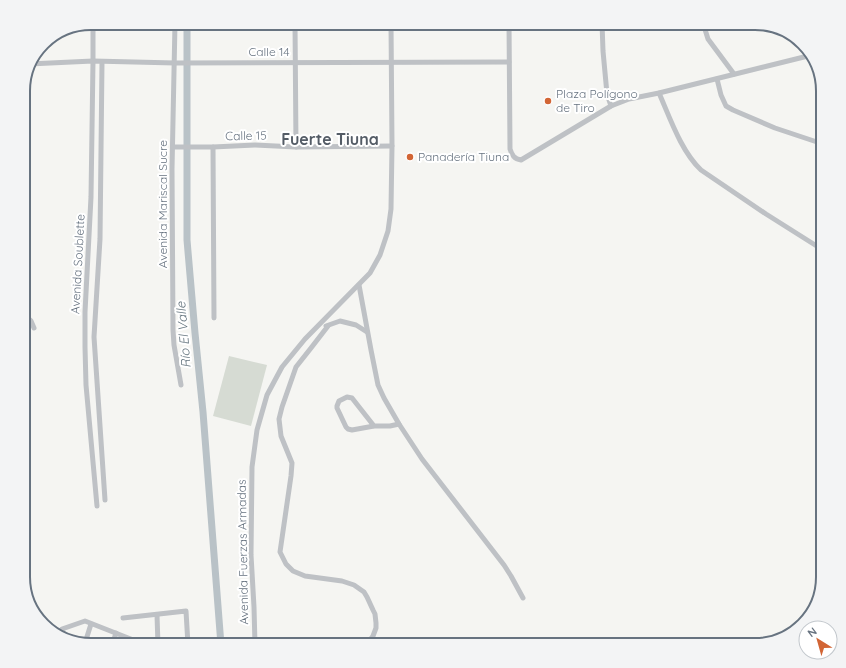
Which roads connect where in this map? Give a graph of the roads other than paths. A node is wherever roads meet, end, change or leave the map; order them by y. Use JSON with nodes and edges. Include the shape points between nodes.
{"nodes":[{"id":1,"x":93,"y":30,"type":"edge"},
{"id":2,"x":175,"y":30,"type":"edge"},
{"id":3,"x":295,"y":30,"type":"edge"},
{"id":4,"x":391,"y":30,"type":"edge"},
{"id":5,"x":509,"y":30,"type":"edge"},
{"id":6,"x":602,"y":30,"type":"edge"},
{"id":7,"x":705,"y":30,"type":"edge"},
{"id":8,"x":805,"y":57,"type":"edge"},
{"id":9,"x":94,"y":61,"type":"junction"},
{"id":10,"x":102,"y":62,"type":"junction"},
{"id":11,"x":296,"y":62,"type":"junction"},
{"id":12,"x":391,"y":62,"type":"junction"},
{"id":13,"x":509,"y":62,"type":"junction"},
{"id":14,"x":174,"y":63,"type":"junction"},
{"id":15,"x":36,"y":64,"type":"edge"},
{"id":16,"x":734,"y":74,"type":"junction"},
{"id":17,"x":717,"y":79,"type":"junction"},
{"id":18,"x":660,"y":93,"type":"junction"},
{"id":19,"x":611,"y":106,"type":"junction"},
{"id":20,"x":816,"y":142,"type":"edge"},
{"id":21,"x":392,"y":146,"type":"junction"},
{"id":22,"x":173,"y":147,"type":"junction"},
{"id":23,"x":214,"y":147,"type":"junction"},
{"id":24,"x":296,"y":147,"type":"junction"},
{"id":25,"x":816,"y":245,"type":"edge"},
{"id":26,"x":359,"y":285,"type":"junction"},
{"id":27,"x":214,"y":318,"type":"dead end"},
{"id":28,"x":30,"y":320,"type":"edge"},
{"id":29,"x":328,"y":326,"type":"junction"},
{"id":30,"x":34,"y":328,"type":"dead end"},
{"id":31,"x":314,"y":330,"type":"junction"},
{"id":32,"x":367,"y":332,"type":"junction"},
{"id":33,"x":181,"y":385,"type":"dead end"},
{"id":34,"x":399,"y":424,"type":"junction"},
{"id":35,"x":374,"y":426,"type":"junction"},
{"id":36,"x":105,"y":500,"type":"dead end"},
{"id":37,"x":97,"y":506,"type":"dead end"},
{"id":38,"x":523,"y":598,"type":"dead end"},
{"id":39,"x":157,"y":614,"type":"junction"},
{"id":40,"x":123,"y":618,"type":"dead end"},
{"id":41,"x":92,"y":624,"type":"junction"},
{"id":42,"x":63,"y":631,"type":"edge"},
{"id":43,"x":116,"y":633,"type":"junction"},
{"id":44,"x":87,"y":638,"type":"edge"},
{"id":45,"x":114,"y":638,"type":"edge"},
{"id":46,"x":128,"y":638,"type":"edge"},
{"id":47,"x":158,"y":638,"type":"edge"},
{"id":48,"x":188,"y":638,"type":"edge"},
{"id":49,"x":255,"y":638,"type":"edge"},
{"id":50,"x":371,"y":638,"type":"edge"}],
"edges":[{"from":1,"to":9,"type":"street","name":"Avenida Soublette"},
{"from":2,"to":14,"type":"street","name":"Avenida Mariscal Sucre"},
{"from":3,"to":11,"type":"street"},
{"from":4,"to":12,"type":"street","name":"Avenida Fuerzas Armadas"},
{"from":5,"to":13,"type":"street"},
{"from":6,"to":19,"type":"street","via":[[607,94]]},
{"from":7,"to":16,"type":"street","via":[[708,39]]},
{"from":8,"to":16,"type":"street"},
{"from":9,"to":10,"type":"street","name":"Calle 14"},
{"from":9,"to":15,"type":"street","name":"Calle 14"},
{"from":9,"to":37,"type":"street","name":"Avenida Soublette","via":[[85,347]]},
{"from":10,"to":14,"type":"street","name":"Calle 14"},
{"from":10,"to":36,"type":"street","via":[[100,239],[94,337]]},
{"from":11,"to":12,"type":"street","name":"Calle 14"},
{"from":11,"to":14,"type":"street","name":"Calle 14"},
{"from":11,"to":24,"type":"street"},
{"from":12,"to":13,"type":"street","name":"Calle 14"},
{"from":12,"to":21,"type":"street","name":"Avenida Fuerzas Armadas"},
{"from":13,"to":19,"type":"street","via":[[510,149],[516,160],[521,160]]},
{"from":14,"to":22,"type":"street","name":"Avenida Mariscal Sucre"},
{"from":16,"to":17,"type":"street"},
{"from":17,"to":18,"type":"street"},
{"from":17,"to":20,"type":"street","via":[[726,106],[775,128]]},
{"from":18,"to":19,"type":"street","via":[[629,99]]},
{"from":18,"to":25,"type":"street","via":[[675,130],[693,162],[701,170]]},
{"from":21,"to":24,"type":"street","name":"Calle 15"},
{"from":21,"to":26,"type":"street","name":"Avenida Fuerzas Armadas","via":[[388,231],[380,255],[370,273]]},
{"from":22,"to":23,"type":"street","name":"Calle 15"},
{"from":22,"to":33,"type":"street","name":"Avenida Mariscal Sucre","via":[[173,330]]},
{"from":23,"to":24,"type":"street","name":"Calle 15"},
{"from":23,"to":27,"type":"street"},
{"from":26,"to":31,"type":"street","name":"Avenida Fuerzas Armadas"},
{"from":26,"to":32,"type":"street"},
{"from":28,"to":30,"type":"street"},
{"from":29,"to":31,"type":"street"},
{"from":29,"to":32,"type":"street","via":[[340,321],[356,325]]},
{"from":29,"to":50,"type":"street","via":[[296,367],[279,419],[281,436],[292,463],[280,552],[293,571],[305,576],[349,583],[364,592],[375,614],[376,628]]},
{"from":31,"to":49,"type":"street","name":"Avenida Fuerzas Armadas","via":[[282,367],[267,395],[257,430],[252,467],[251,555]]},
{"from":32,"to":34,"type":"street","via":[[378,385]]},
{"from":34,"to":35,"type":"street"},
{"from":34,"to":38,"type":"street","via":[[422,459],[504,565]]},
{"from":35,"to":35,"type":"street","via":[[348,429],[337,408],[339,401],[347,397],[352,398]]},
{"from":39,"to":40,"type":"street"},
{"from":39,"to":47,"type":"street"},
{"from":39,"to":48,"type":"street","via":[[186,612]]},
{"from":41,"to":42,"type":"street","via":[[85,622],[62,628]]},
{"from":41,"to":43,"type":"street"},
{"from":41,"to":44,"type":"street"},
{"from":43,"to":45,"type":"street"},
{"from":43,"to":46,"type":"street"}]}
